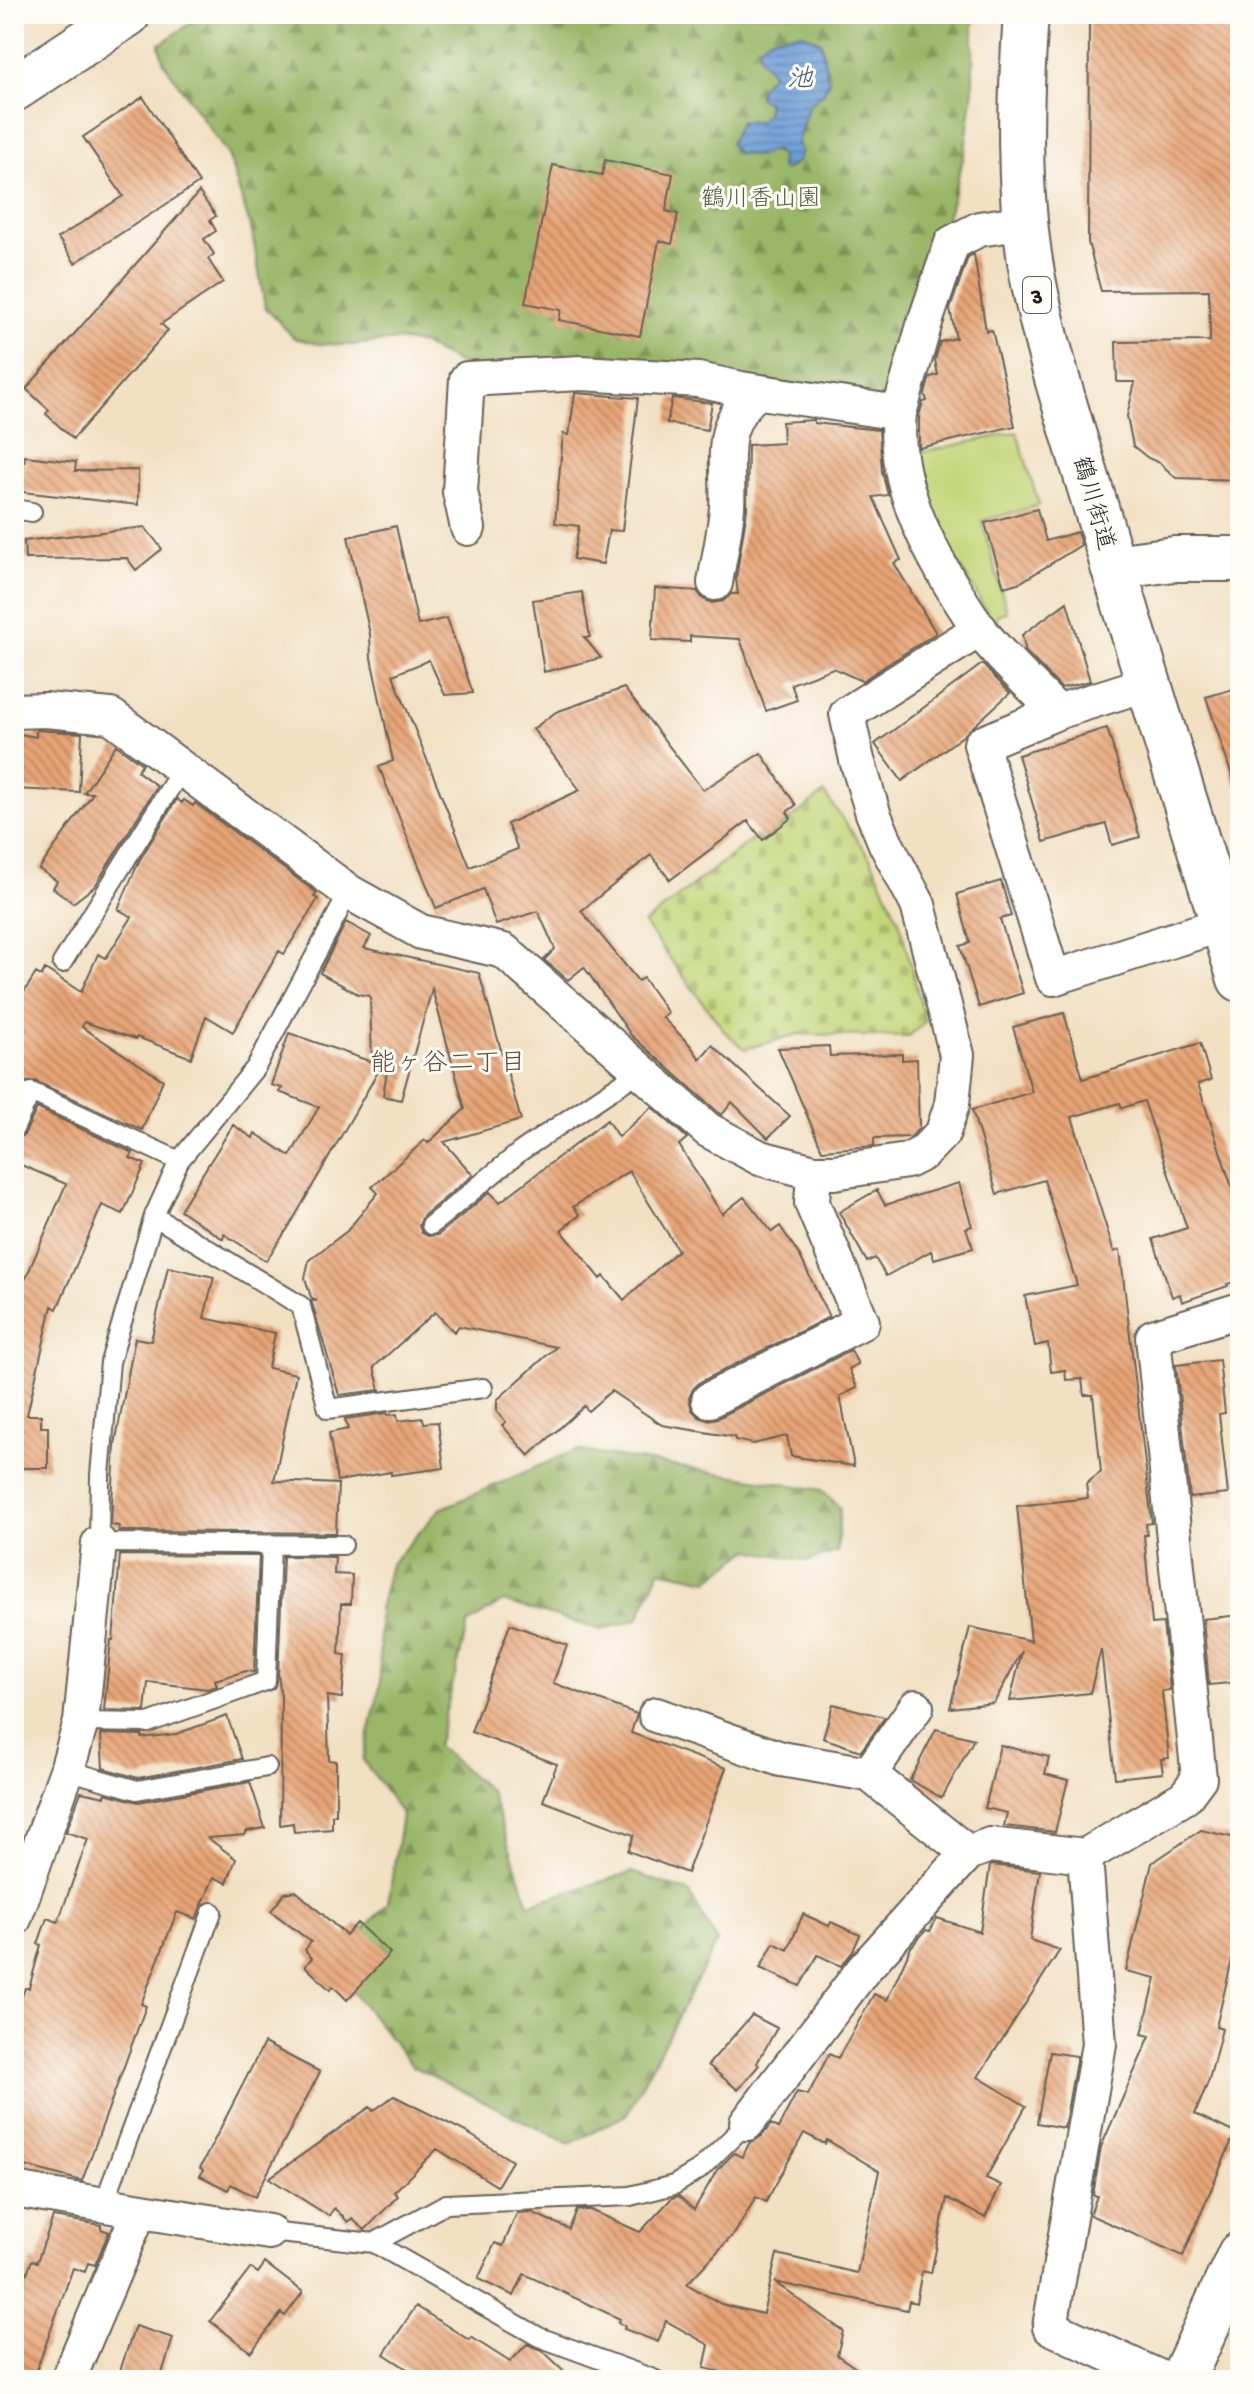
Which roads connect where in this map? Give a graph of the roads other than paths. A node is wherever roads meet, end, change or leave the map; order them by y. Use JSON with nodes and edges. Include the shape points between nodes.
{"nodes":[{"id":1,"x":128,"y":14,"type":"edge"},
{"id":2,"x":1026,"y":14,"type":"edge"},
{"id":3,"x":14,"y":89,"type":"edge"},
{"id":4,"x":1025,"y":222,"type":"junction"},
{"id":5,"x":758,"y":392,"type":"junction"},
{"id":6,"x":899,"y":413,"type":"junction"},
{"id":7,"x":468,"y":528,"type":"dead end"},
{"id":8,"x":1240,"y":559,"type":"edge"},
{"id":9,"x":1113,"y":567,"type":"junction"},
{"id":10,"x":715,"y":583,"type":"dead end"},
{"id":11,"x":980,"y":629,"type":"junction"},
{"id":12,"x":1149,"y":683,"type":"junction"},
{"id":13,"x":14,"y":711,"type":"edge"},
{"id":14,"x":1057,"y":712,"type":"junction"},
{"id":15,"x":183,"y":767,"type":"junction"},
{"id":16,"x":349,"y":892,"type":"junction"},
{"id":17,"x":1223,"y":924,"type":"junction"},
{"id":18,"x":62,"y":963,"type":"dead end"},
{"id":19,"x":1240,"y":979,"type":"edge"},
{"id":20,"x":640,"y":1071,"type":"junction"},
{"id":21,"x":14,"y":1129,"type":"edge"},
{"id":22,"x":179,"y":1161,"type":"junction"},
{"id":23,"x":814,"y":1172,"type":"junction"},
{"id":24,"x":154,"y":1216,"type":"junction"},
{"id":25,"x":431,"y":1225,"type":"dead end"},
{"id":26,"x":1240,"y":1310,"type":"edge"},
{"id":27,"x":483,"y":1388,"type":"dead end"},
{"id":28,"x":709,"y":1400,"type":"dead end"},
{"id":29,"x":99,"y":1543,"type":"junction"},
{"id":30,"x":343,"y":1545,"type":"dead end"},
{"id":31,"x":271,"y":1546,"type":"junction"},
{"id":32,"x":916,"y":1707,"type":"dead end"},
{"id":33,"x":656,"y":1715,"type":"dead end"},
{"id":34,"x":81,"y":1722,"type":"junction"},
{"id":35,"x":267,"y":1767,"type":"dead end"},
{"id":36,"x":67,"y":1770,"type":"junction"},
{"id":37,"x":869,"y":1774,"type":"junction"},
{"id":38,"x":968,"y":1853,"type":"junction"},
{"id":39,"x":1085,"y":1856,"type":"junction"},
{"id":40,"x":23,"y":1871,"type":"edge"},
{"id":41,"x":212,"y":1912,"type":"dead end"},
{"id":42,"x":14,"y":1919,"type":"edge"},
{"id":43,"x":747,"y":2123,"type":"joint"},
{"id":44,"x":14,"y":2190,"type":"edge"},
{"id":45,"x":103,"y":2206,"type":"junction"},
{"id":46,"x":139,"y":2212,"type":"junction"},
{"id":47,"x":269,"y":2232,"type":"joint"},
{"id":48,"x":374,"y":2243,"type":"junction"},
{"id":49,"x":1240,"y":2254,"type":"edge"},
{"id":50,"x":1228,"y":2311,"type":"edge"},
{"id":51,"x":68,"y":2380,"type":"edge"},
{"id":52,"x":656,"y":2380,"type":"edge"},
{"id":53,"x":1165,"y":2380,"type":"edge"},
{"id":54,"x":1182,"y":2380,"type":"edge"}],
"edges":[{"from":1,"to":3,"type":"main road"},
{"from":2,"to":4,"type":"main road","name":"鶴川街道","number":"3","via":[[1021,143]]},
{"from":4,"to":6,"type":"street","via":[[979,229],[952,243]]},
{"from":4,"to":9,"type":"main road","name":"鶴川街道","number":"3","via":[[1048,342]]},
{"from":5,"to":6,"type":"street"},
{"from":5,"to":7,"type":"street","via":[[698,380],[582,373],[467,379],[460,492]]},
{"from":5,"to":10,"type":"street","via":[[736,415],[726,440],[727,507]]},
{"from":6,"to":11,"type":"street","via":[[905,476],[915,511],[934,554]]},
{"from":8,"to":9,"type":"main road","via":[[1174,559]]},
{"from":9,"to":12,"type":"main road","name":"鶴川街道","number":"3"},
{"from":11,"to":14,"type":"street"},
{"from":11,"to":23,"type":"street","via":[[847,714],[873,813],[918,905],[957,1055],[952,1104],[943,1132],[907,1161]]},
{"from":12,"to":14,"type":"street"},
{"from":12,"to":17,"type":"main road","name":"鶴川街道","number":"3"},
{"from":13,"to":15,"type":"street","via":[[111,716]]},
{"from":14,"to":17,"type":"street","via":[[981,744],[1053,978]]},
{"from":15,"to":16,"type":"street"},
{"from":15,"to":18,"type":"lane"},
{"from":16,"to":20,"type":"street","via":[[421,932],[504,951]]},
{"from":16,"to":22,"type":"lane","via":[[256,1067]]},
{"from":17,"to":19,"type":"main road","name":"鶴川街道","number":"3"},
{"from":20,"to":23,"type":"street","via":[[708,1130],[760,1158]]},
{"from":20,"to":25,"type":"lane","via":[[521,1151]]},
{"from":21,"to":22,"type":"lane","via":[[31,1092]]},
{"from":22,"to":24,"type":"lane"},
{"from":23,"to":28,"type":"street","via":[[812,1203],[862,1322]]},
{"from":24,"to":27,"type":"lane","via":[[301,1306],[328,1409]]},
{"from":24,"to":29,"type":"lane","via":[[110,1362]]},
{"from":26,"to":39,"type":"street","via":[[1153,1337],[1199,1778],[1185,1797]]},
{"from":29,"to":31,"type":"lane"},
{"from":29,"to":34,"type":"street"},
{"from":30,"to":31,"type":"lane"},
{"from":31,"to":34,"type":"lane","via":[[266,1681],[148,1723]]},
{"from":32,"to":37,"type":"street"},
{"from":33,"to":37,"type":"street","via":[[781,1759]]},
{"from":34,"to":36,"type":"street"},
{"from":35,"to":36,"type":"lane","via":[[137,1790]]},
{"from":36,"to":40,"type":"street"},
{"from":37,"to":38,"type":"street"},
{"from":38,"to":39,"type":"street","via":[[990,1845]]},
{"from":38,"to":43,"type":"street","via":[[863,1970]]},
{"from":39,"to":53,"type":"street","via":[[1099,2044],[1050,2327]]},
{"from":40,"to":42,"type":"street"},
{"from":41,"to":45,"type":"lane"},
{"from":43,"to":48,"type":"lane","via":[[699,2170],[674,2185],[630,2196],[446,2204]]},
{"from":44,"to":45,"type":"street"},
{"from":45,"to":46,"type":"street"},
{"from":46,"to":47,"type":"street"},
{"from":46,"to":51,"type":"street"},
{"from":47,"to":48,"type":"lane"},
{"from":48,"to":52,"type":"lane","via":[[539,2337]]},
{"from":49,"to":50,"type":"main road"},
{"from":50,"to":54,"type":"main road"}]}
